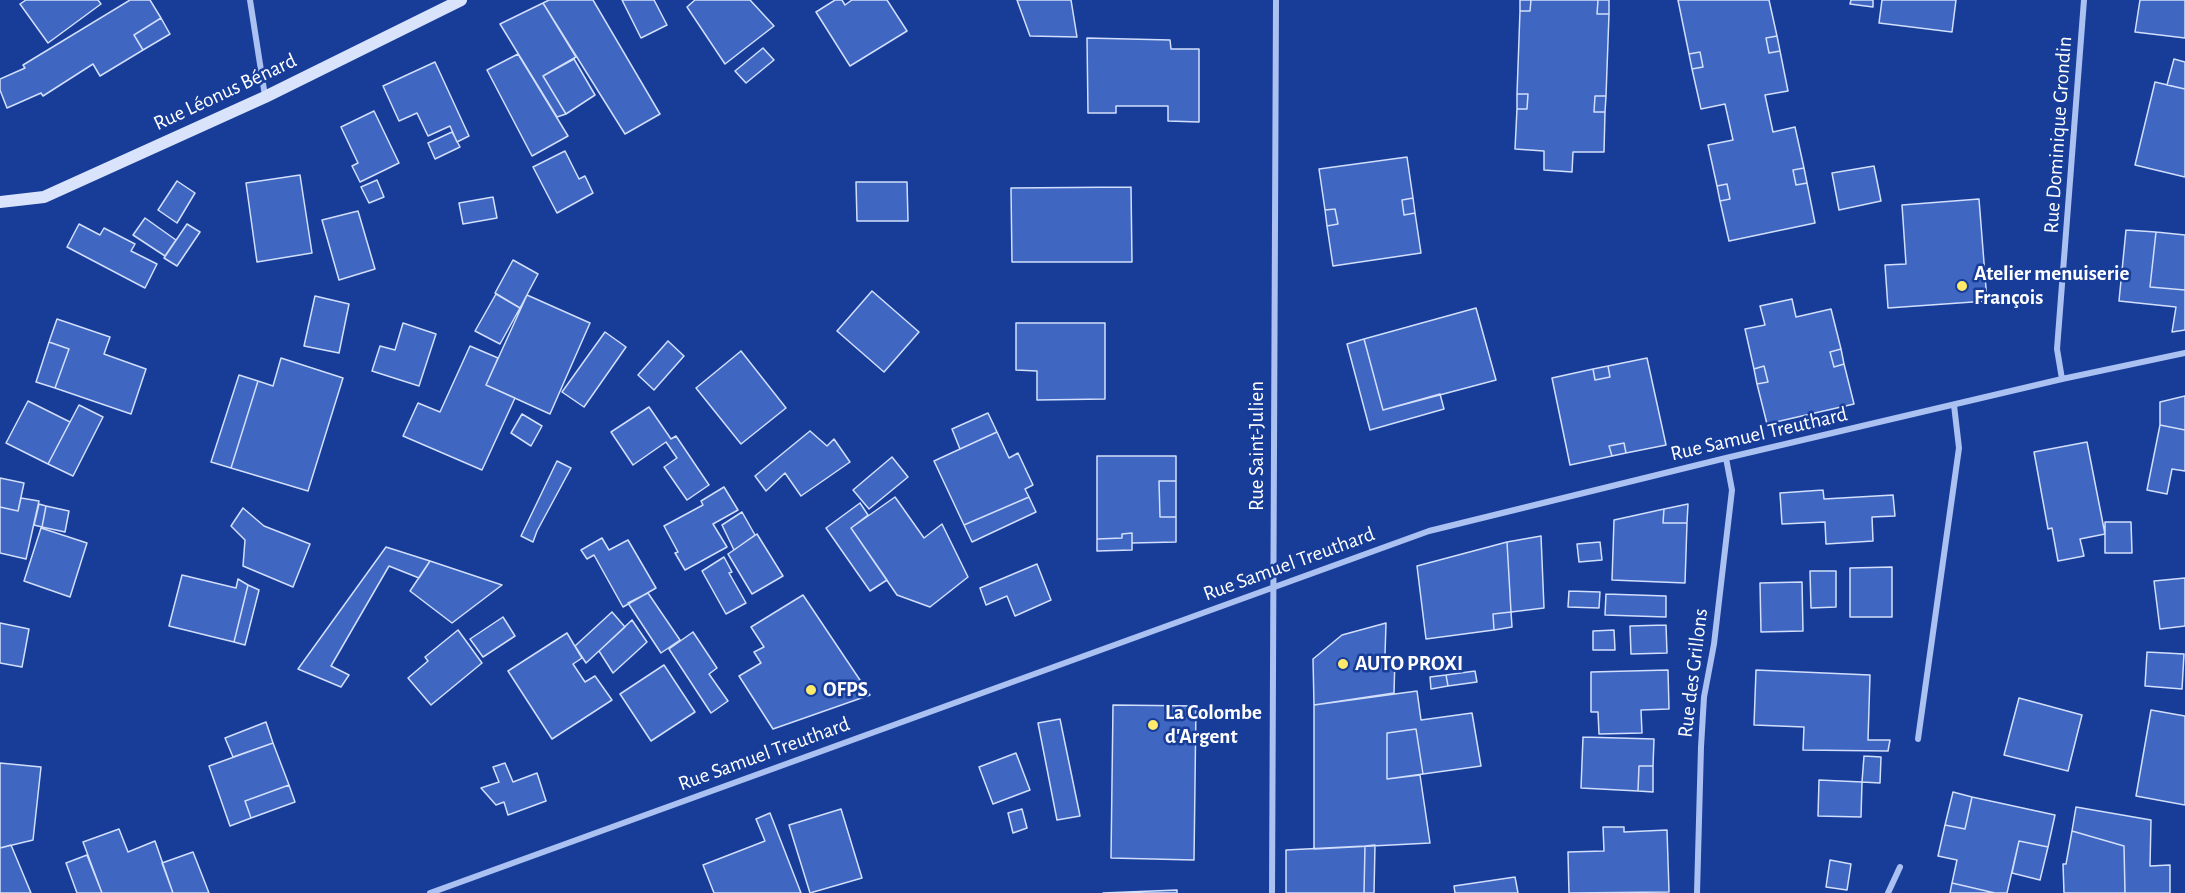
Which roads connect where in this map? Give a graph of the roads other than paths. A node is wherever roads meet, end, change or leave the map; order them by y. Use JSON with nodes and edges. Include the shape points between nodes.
{"nodes":[{"id":1,"x":250,"y":0,"type":"edge"},
{"id":2,"x":461,"y":0,"type":"edge"},
{"id":3,"x":1276,"y":0,"type":"edge"},
{"id":4,"x":2084,"y":0,"type":"edge"},
{"id":5,"x":265,"y":97,"type":"junction"},
{"id":6,"x":0,"y":202,"type":"edge"},
{"id":7,"x":2185,"y":353,"type":"edge"},
{"id":8,"x":2062,"y":379,"type":"junction"},
{"id":9,"x":1954,"y":405,"type":"junction"},
{"id":10,"x":1726,"y":458,"type":"junction"},
{"id":11,"x":1273,"y":588,"type":"junction"},
{"id":12,"x":1918,"y":739,"type":"dead end"},
{"id":13,"x":1900,"y":867,"type":"dead end"},
{"id":14,"x":430,"y":893,"type":"edge"},
{"id":15,"x":1272,"y":893,"type":"edge"},
{"id":16,"x":1697,"y":893,"type":"edge"},
{"id":17,"x":1888,"y":893,"type":"edge"}],
"edges":[{"from":1,"to":5,"type":"street"},
{"from":2,"to":5,"type":"main road","name":"Rue Léonus Bénard"},
{"from":3,"to":11,"type":"street","name":"Rue Saint-Julien"},
{"from":4,"to":8,"type":"street","name":"Rue Dominique Grondin","via":[[2057,350]]},
{"from":5,"to":6,"type":"main road","name":"Rue Léonus Bénard","via":[[44,197]]},
{"from":7,"to":8,"type":"street","name":"Rue Samuel Treuthard"},
{"from":8,"to":9,"type":"street","name":"Rue Samuel Treuthard"},
{"from":9,"to":10,"type":"street","name":"Rue Samuel Treuthard"},
{"from":9,"to":12,"type":"street","via":[[1959,448]]},
{"from":10,"to":11,"type":"street","name":"Rue Samuel Treuthard","via":[[1429,531]]},
{"from":10,"to":16,"type":"street","name":"Rue des Grillons","via":[[1732,490],[1704,697]]},
{"from":11,"to":14,"type":"street","name":"Rue Samuel Treuthard"},
{"from":11,"to":15,"type":"street","name":"Rue Saint-Julien"},
{"from":13,"to":17,"type":"street"}]}
